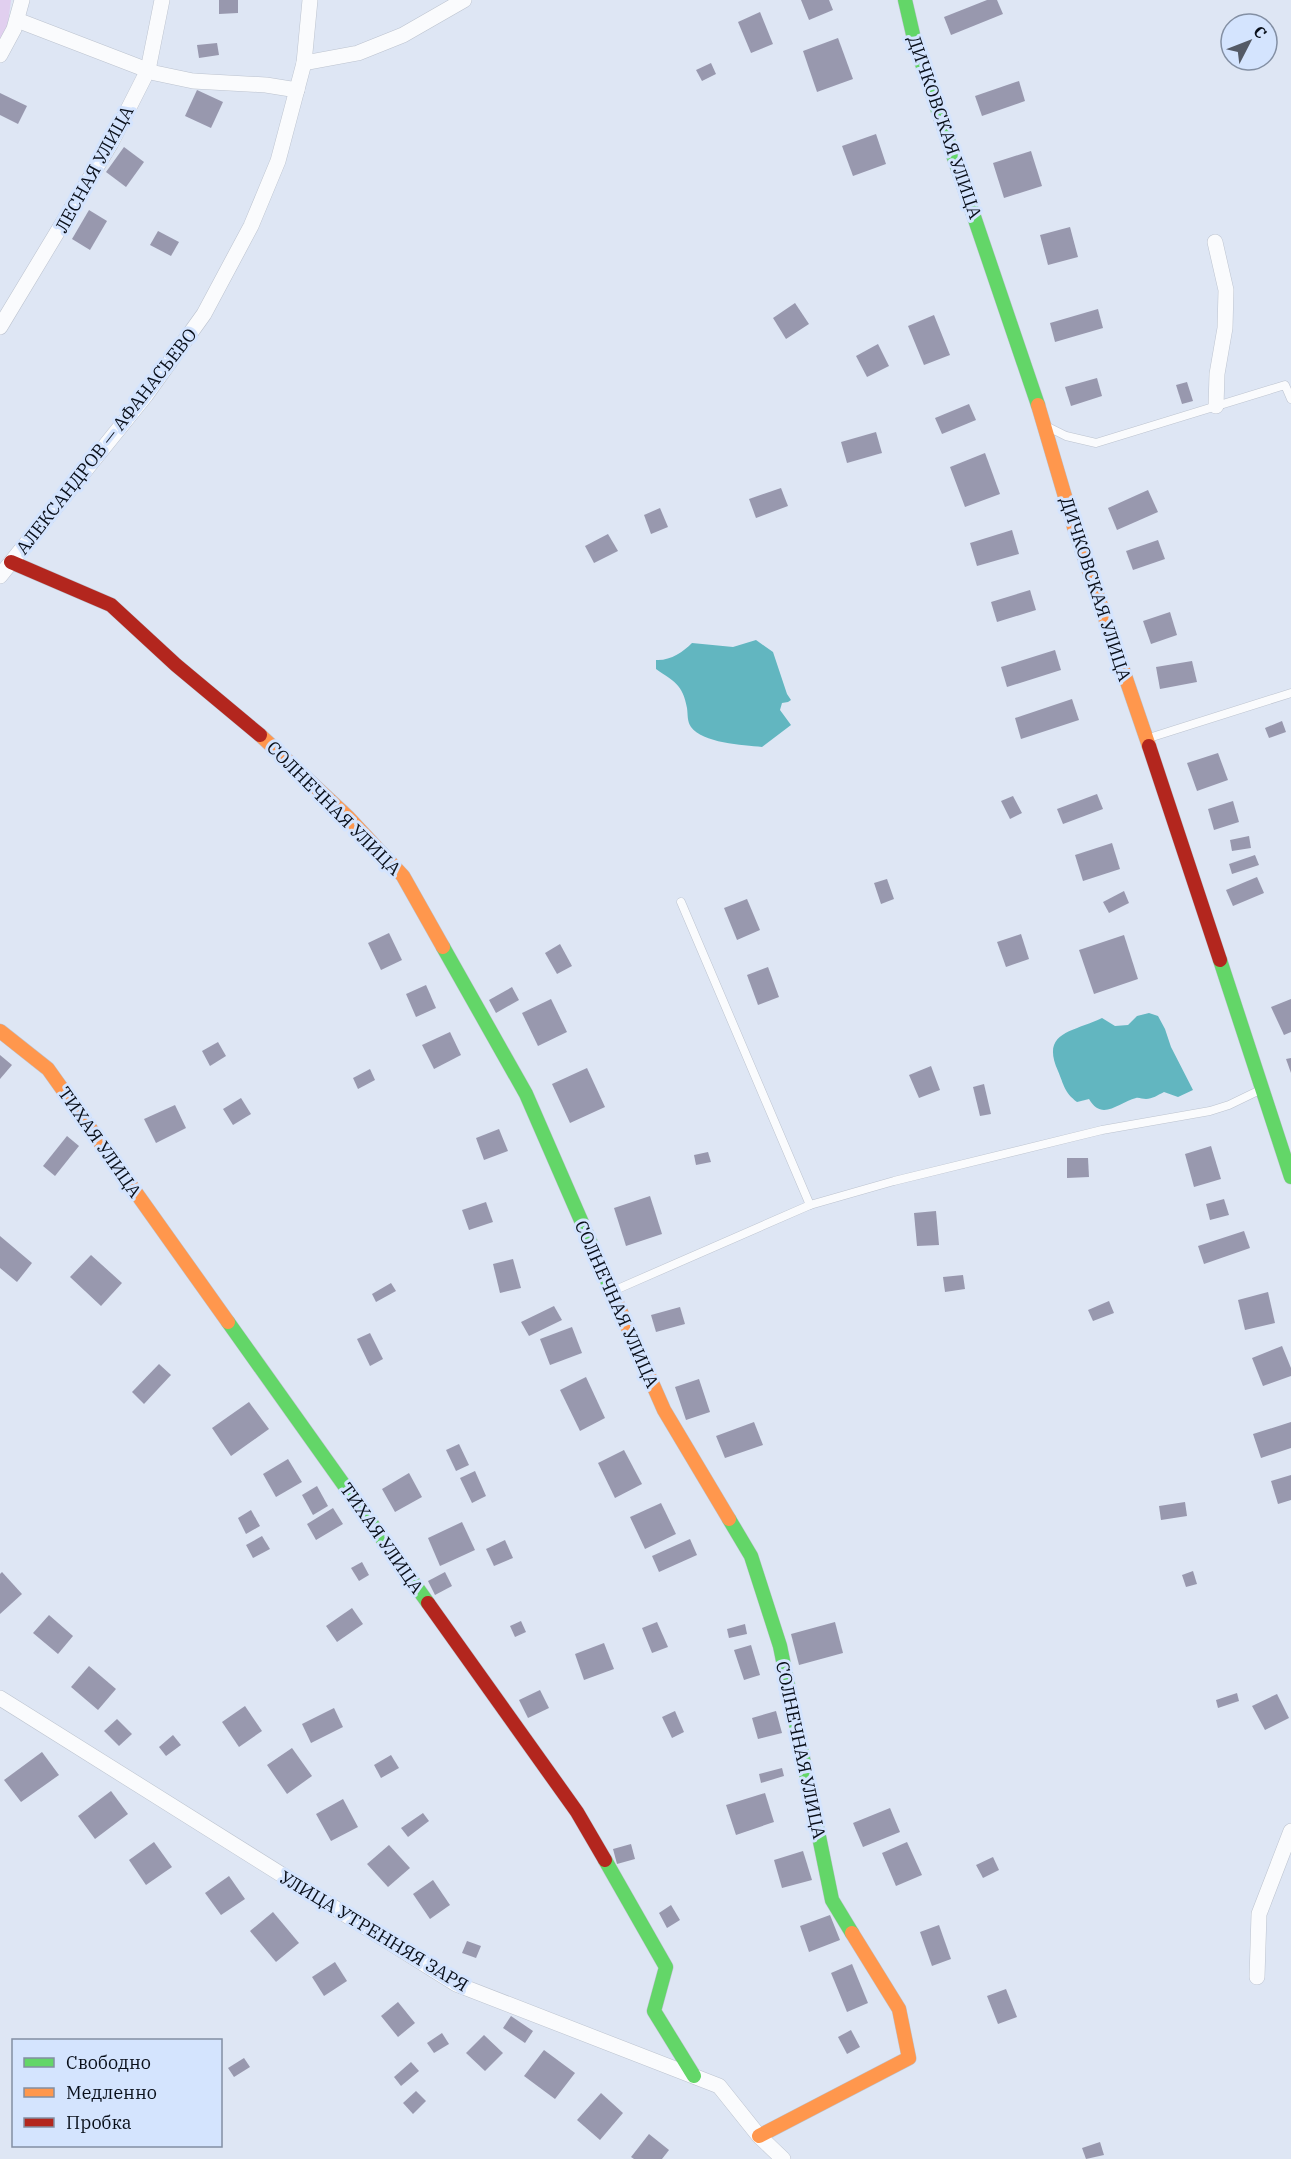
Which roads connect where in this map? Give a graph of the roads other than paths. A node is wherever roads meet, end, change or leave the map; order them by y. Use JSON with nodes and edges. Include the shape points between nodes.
{"nodes":[{"id":1,"x":22,"y":0,"type":"edge"},
{"id":2,"x":162,"y":0,"type":"edge"},
{"id":3,"x":310,"y":0,"type":"edge"},
{"id":4,"x":464,"y":0,"type":"edge"},
{"id":5,"x":905,"y":0,"type":"edge"},
{"id":6,"x":16,"y":20,"type":"junction"},
{"id":7,"x":0,"y":55,"type":"edge"},
{"id":8,"x":304,"y":63,"type":"junction"},
{"id":9,"x":148,"y":70,"type":"junction"},
{"id":10,"x":297,"y":90,"type":"junction"},
{"id":11,"x":1215,"y":242,"type":"dead end"},
{"id":12,"x":0,"y":327,"type":"edge"},
{"id":13,"x":1291,"y":399,"type":"edge"},
{"id":14,"x":1216,"y":406,"type":"junction"},
{"id":15,"x":1044,"y":425,"type":"junction"},
{"id":16,"x":11,"y":562,"type":"junction"},
{"id":17,"x":0,"y":576,"type":"edge"},
{"id":18,"x":1291,"y":693,"type":"edge"},
{"id":19,"x":1147,"y":738,"type":"junction"},
{"id":20,"x":681,"y":902,"type":"dead end"},
{"id":21,"x":0,"y":1031,"type":"edge"},
{"id":22,"x":1262,"y":1089,"type":"junction"},
{"id":23,"x":1291,"y":1177,"type":"edge"},
{"id":24,"x":810,"y":1205,"type":"junction"},
{"id":25,"x":611,"y":1291,"type":"junction"},
{"id":26,"x":0,"y":1698,"type":"edge"},
{"id":27,"x":1291,"y":1831,"type":"edge"},
{"id":28,"x":1257,"y":1977,"type":"dead end"},
{"id":29,"x":694,"y":2076,"type":"junction"},
{"id":30,"x":759,"y":2136,"type":"junction"},
{"id":31,"x":783,"y":2159,"type":"edge"}],
"edges":[{"from":1,"to":6,"type":"street"},
{"from":2,"to":9,"type":"street","name":"ЛЕСНАЯ УЛИЦА"},
{"from":3,"to":8,"type":"street","name":"АЛЕКСАНДРОВ — АФАНАСЬЕВО"},
{"from":4,"to":8,"type":"street","via":[[403,35],[357,53]]},
{"from":5,"to":15,"type":"street","name":"ДИЧКОВСКАЯ УЛИЦА","via":[[915,43]]},
{"from":6,"to":7,"type":"street"},
{"from":6,"to":9,"type":"street"},
{"from":8,"to":10,"type":"street","name":"АЛЕКСАНДРОВ — АФАНАСЬЕВО"},
{"from":9,"to":10,"type":"street","via":[[193,81]]},
{"from":9,"to":12,"type":"street","name":"ЛЕСНАЯ УЛИЦА","via":[[111,143]]},
{"from":10,"to":16,"type":"street","name":"АЛЕКСАНДРОВ — АФАНАСЬЕВО","via":[[278,161],[251,226],[204,314],[146,395]]},
{"from":11,"to":14,"type":"street","via":[[1226,290]]},
{"from":13,"to":14,"type":"lane","via":[[1286,385]]},
{"from":14,"to":15,"type":"lane","via":[[1096,443],[1066,436]]},
{"from":15,"to":19,"type":"street","name":"ДИЧКОВСКАЯ УЛИЦА","via":[[1074,527]]},
{"from":16,"to":17,"type":"street","name":"АЛЕКСАНДРОВ — АФАНАСЬЕВО"},
{"from":16,"to":25,"type":"street","name":"СОЛНЕЧНАЯ УЛИЦА","via":[[111,605],[269,743],[404,876],[526,1094]]},
{"from":18,"to":19,"type":"lane"},
{"from":19,"to":22,"type":"street","name":"ДИЧКОВСКАЯ УЛИЦА"},
{"from":20,"to":24,"type":"lane"},
{"from":21,"to":29,"type":"street","name":"ТИХАЯ УЛИЦА","via":[[48,1069],[577,1812],[666,1967],[654,2011]]},
{"from":22,"to":23,"type":"street","name":"ДИЧКОВСКАЯ УЛИЦА"},
{"from":22,"to":24,"type":"lane","via":[[1209,1111],[1102,1130]]},
{"from":24,"to":25,"type":"lane"},
{"from":25,"to":30,"type":"street","name":"СОЛНЕЧНАЯ УЛИЦА","via":[[664,1410],[751,1556],[780,1646],[832,1900],[899,2009],[909,2058]]},
{"from":26,"to":29,"type":"street","name":"УЛИЦА УТРЕННЯЯ ЗАРЯ","via":[[456,1984]]},
{"from":27,"to":28,"type":"street","via":[[1260,1914]]},
{"from":29,"to":30,"type":"street","name":"УЛИЦА УТРЕННЯЯ ЗАРЯ","via":[[719,2086]]},
{"from":30,"to":31,"type":"street","name":"УЛИЦА УТРЕННЯЯ ЗАРЯ"}]}
